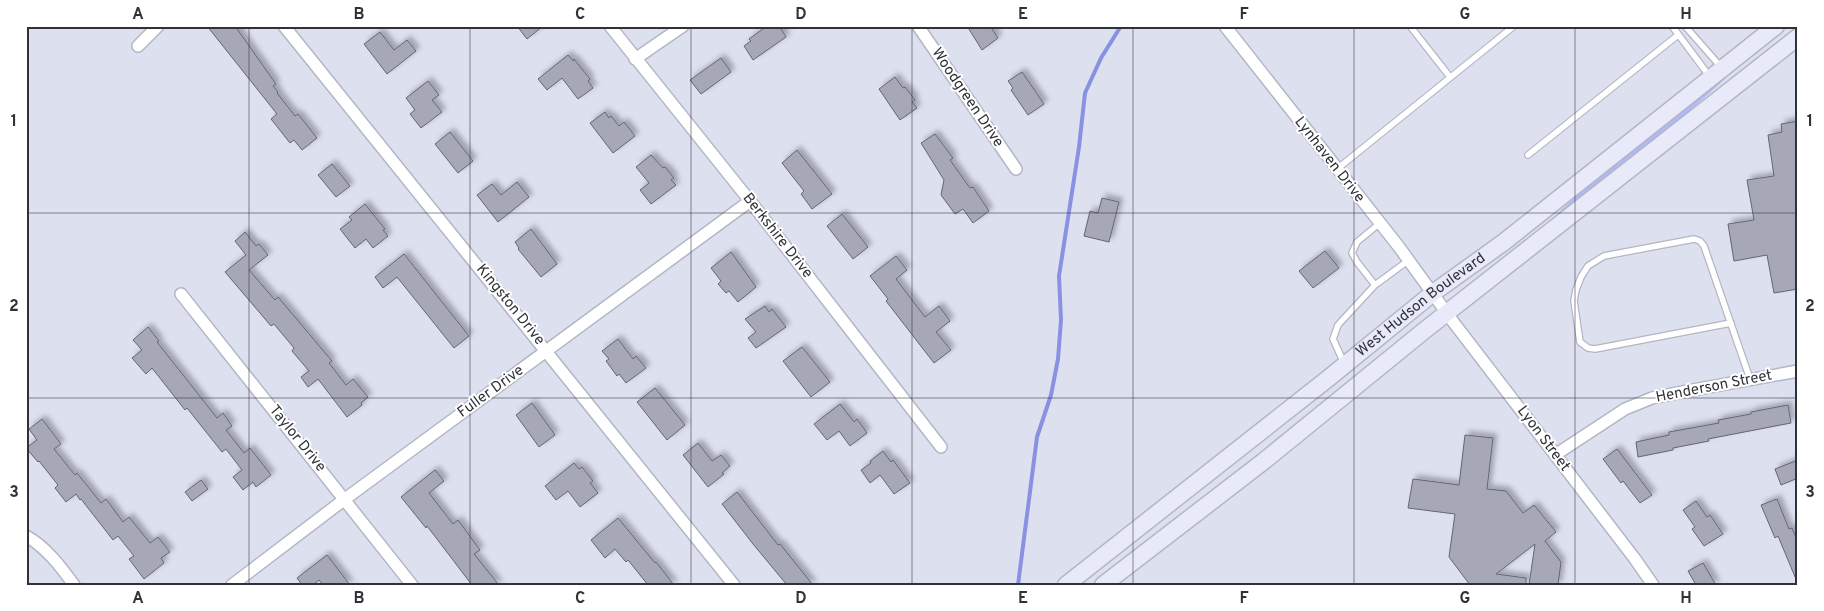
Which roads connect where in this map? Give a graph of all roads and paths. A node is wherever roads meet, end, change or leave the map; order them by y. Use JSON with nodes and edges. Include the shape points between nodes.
{"nodes":[{"id":1,"x":158,"y":26,"type":"edge"},
{"id":2,"x":284,"y":26,"type":"edge"},
{"id":3,"x":610,"y":26,"type":"edge"},
{"id":4,"x":683,"y":26,"type":"edge"},
{"id":5,"x":918,"y":26,"type":"edge"},
{"id":6,"x":1225,"y":26,"type":"edge"},
{"id":7,"x":1410,"y":26,"type":"edge"},
{"id":8,"x":1514,"y":26,"type":"edge"},
{"id":9,"x":1672,"y":26,"type":"edge"},
{"id":10,"x":1684,"y":26,"type":"edge"},
{"id":11,"x":1776,"y":26,"type":"edge"},
{"id":12,"x":1678,"y":35,"type":"junction"},
{"id":13,"x":1798,"y":37,"type":"edge"},
{"id":14,"x":138,"y":46,"type":"dead end"},
{"id":15,"x":635,"y":59,"type":"junction"},
{"id":16,"x":1716,"y":73,"type":"junction"},
{"id":17,"x":1450,"y":77,"type":"junction"},
{"id":18,"x":1528,"y":155,"type":"dead end"},
{"id":19,"x":1016,"y":169,"type":"dead end"},
{"id":20,"x":1337,"y":169,"type":"junction"},
{"id":21,"x":750,"y":200,"type":"junction"},
{"id":22,"x":1380,"y":223,"type":"junction"},
{"id":23,"x":1409,"y":260,"type":"junction"},
{"id":24,"x":1375,"y":285,"type":"junction"},
{"id":25,"x":1433,"y":293,"type":"junction"},
{"id":26,"x":182,"y":294,"type":"dead end"},
{"id":27,"x":1447,"y":313,"type":"junction"},
{"id":28,"x":1730,"y":323,"type":"junction"},
{"id":29,"x":547,"y":351,"type":"junction"},
{"id":30,"x":1345,"y":365,"type":"junction"},
{"id":31,"x":1798,"y":371,"type":"edge"},
{"id":32,"x":1750,"y":380,"type":"junction"},
{"id":33,"x":941,"y":447,"type":"dead end"},
{"id":34,"x":1554,"y":455,"type":"junction"},
{"id":35,"x":345,"y":500,"type":"junction"},
{"id":36,"x":26,"y":536,"type":"edge"},
{"id":37,"x":74,"y":585,"type":"edge"},
{"id":38,"x":232,"y":585,"type":"edge"},
{"id":39,"x":412,"y":585,"type":"edge"},
{"id":40,"x":734,"y":585,"type":"edge"},
{"id":41,"x":1066,"y":585,"type":"edge"},
{"id":42,"x":1103,"y":585,"type":"edge"},
{"id":43,"x":1653,"y":585,"type":"edge"}],
"edges":[{"from":1,"to":14,"type":"street"},
{"from":2,"to":29,"type":"street","name":"Kingston Drive"},
{"from":3,"to":15,"type":"street","name":"Berkshire Drive"},
{"from":4,"to":15,"type":"street"},
{"from":5,"to":19,"type":"street","name":"Woodgreen Drive"},
{"from":6,"to":20,"type":"street","name":"Lynhaven Drive"},
{"from":7,"to":17,"type":"lane"},
{"from":8,"to":17,"type":"lane"},
{"from":9,"to":12,"type":"lane"},
{"from":10,"to":16,"type":"lane"},
{"from":11,"to":16,"type":"main road","name":"West Hudson Boulevard"},
{"from":12,"to":16,"type":"lane"},
{"from":12,"to":18,"type":"lane"},
{"from":13,"to":27,"type":"main road","name":"West Hudson Boulevard"},
{"from":15,"to":21,"type":"street","name":"Berkshire Drive"},
{"from":16,"to":25,"type":"main road","name":"West Hudson Boulevard","via":[[1511,236]]},
{"from":17,"to":20,"type":"lane"},
{"from":20,"to":22,"type":"street","name":"Lynhaven Drive"},
{"from":21,"to":29,"type":"street","name":"Fuller Drive"},
{"from":21,"to":33,"type":"street","name":"Berkshire Drive"},
{"from":22,"to":23,"type":"street","name":"Lynhaven Drive"},
{"from":22,"to":24,"type":"lane","via":[[1357,242],[1352,253]]},
{"from":23,"to":24,"type":"lane"},
{"from":23,"to":25,"type":"street","name":"Lynhaven Drive"},
{"from":24,"to":30,"type":"lane","via":[[1338,325],[1333,339]]},
{"from":25,"to":27,"type":"street","name":"Lyon Street"},
{"from":25,"to":30,"type":"main road","name":"West Hudson Boulevard"},
{"from":26,"to":35,"type":"street","name":"Taylor Drive"},
{"from":27,"to":34,"type":"street","name":"Lyon Street"},
{"from":27,"to":42,"type":"main road","name":"West Hudson Boulevard","via":[[1264,461]]},
{"from":28,"to":28,"type":"lane","via":[[1704,246],[1694,239],[1596,259],[1581,277],[1574,301],[1580,342],[1595,349]]},
{"from":28,"to":32,"type":"lane"},
{"from":29,"to":35,"type":"street","name":"Fuller Drive"},
{"from":29,"to":40,"type":"street","name":"Kingston Drive"},
{"from":30,"to":41,"type":"main road","name":"West Hudson Boulevard"},
{"from":31,"to":32,"type":"street","name":"Henderson Street"},
{"from":32,"to":34,"type":"street","name":"Henderson Street","via":[[1652,398],[1625,410]]},
{"from":34,"to":43,"type":"street","name":"Lyon Street"},
{"from":35,"to":38,"type":"street","name":"Fuller Drive"},
{"from":35,"to":39,"type":"street","name":"Taylor Drive"},
{"from":36,"to":37,"type":"street","via":[[51,557]]}]}
